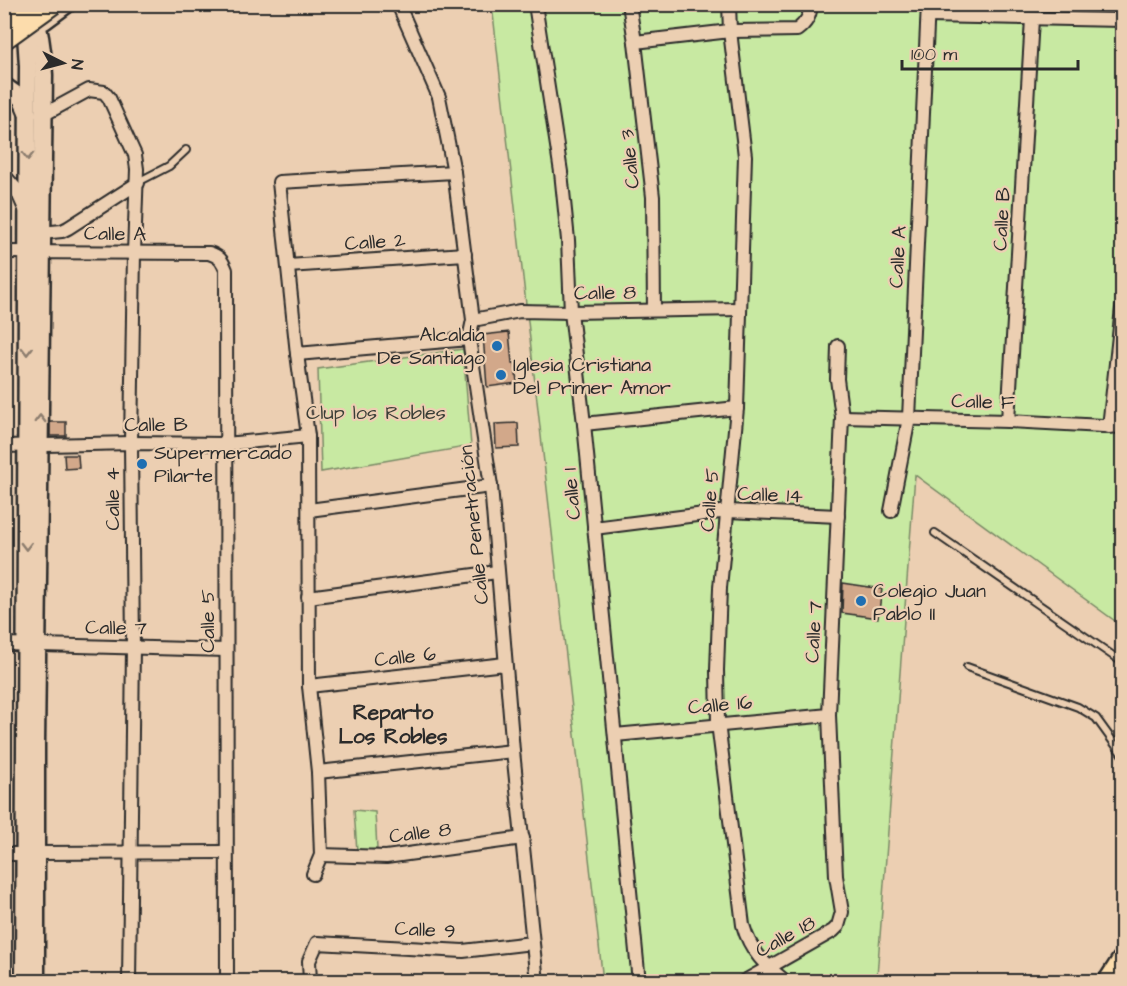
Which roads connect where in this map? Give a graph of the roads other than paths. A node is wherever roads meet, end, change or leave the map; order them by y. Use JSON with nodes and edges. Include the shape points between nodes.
{"nodes":[{"id":1,"x":8,"y":4,"type":"edge"},
{"id":2,"x":15,"y":4,"type":"edge"},
{"id":3,"x":30,"y":4,"type":"edge"},
{"id":4,"x":54,"y":4,"type":"edge"},
{"id":5,"x":67,"y":4,"type":"edge"},
{"id":6,"x":398,"y":4,"type":"edge"},
{"id":7,"x":535,"y":4,"type":"edge"},
{"id":8,"x":629,"y":4,"type":"edge"},
{"id":9,"x":729,"y":4,"type":"edge"},
{"id":10,"x":811,"y":4,"type":"edge"},
{"id":11,"x":4,"y":7,"type":"edge"},
{"id":12,"x":928,"y":10,"type":"edge"},
{"id":13,"x":1032,"y":19,"type":"junction"},
{"id":14,"x":1122,"y":20,"type":"edge"},
{"id":15,"x":4,"y":22,"type":"edge"},
{"id":16,"x":32,"y":30,"type":"junction"},
{"id":17,"x":730,"y":31,"type":"junction"},
{"id":18,"x":4,"y":40,"type":"edge"},
{"id":19,"x":635,"y":42,"type":"junction"},
{"id":20,"x":4,"y":50,"type":"edge"},
{"id":21,"x":4,"y":86,"type":"edge"},
{"id":22,"x":36,"y":114,"type":"junction"},
{"id":23,"x":186,"y":150,"type":"dead end"},
{"id":24,"x":454,"y":172,"type":"junction"},
{"id":25,"x":4,"y":175,"type":"edge"},
{"id":26,"x":138,"y":183,"type":"junction"},
{"id":27,"x":27,"y":216,"type":"junction"},
{"id":28,"x":41,"y":234,"type":"junction"},
{"id":29,"x":34,"y":251,"type":"junction"},
{"id":30,"x":4,"y":252,"type":"edge"},
{"id":31,"x":134,"y":253,"type":"junction"},
{"id":32,"x":465,"y":254,"type":"junction"},
{"id":33,"x":222,"y":261,"type":"joint"},
{"id":34,"x":288,"y":266,"type":"junction"},
{"id":35,"x":1122,"y":308,"type":"edge"},
{"id":36,"x":740,"y":309,"type":"junction"},
{"id":37,"x":654,"y":310,"type":"junction"},
{"id":38,"x":571,"y":312,"type":"junction"},
{"id":39,"x":473,"y":321,"type":"junction"},
{"id":40,"x":469,"y":339,"type":"junction"},
{"id":41,"x":838,"y":346,"type":"dead end"},
{"id":42,"x":297,"y":354,"type":"junction"},
{"id":43,"x":737,"y":408,"type":"junction"},
{"id":44,"x":842,"y":417,"type":"junction"},
{"id":45,"x":909,"y":418,"type":"junction"},
{"id":46,"x":1008,"y":421,"type":"junction"},
{"id":47,"x":584,"y":424,"type":"junction"},
{"id":48,"x":1109,"y":427,"type":"junction"},
{"id":49,"x":1122,"y":428,"type":"edge"},
{"id":50,"x":308,"y":436,"type":"junction"},
{"id":51,"x":131,"y":443,"type":"junction"},
{"id":52,"x":226,"y":444,"type":"junction"},
{"id":53,"x":4,"y":446,"type":"edge"},
{"id":54,"x":34,"y":446,"type":"junction"},
{"id":55,"x":491,"y":486,"type":"junction"},
{"id":56,"x":309,"y":510,"type":"junction"},
{"id":57,"x":728,"y":511,"type":"junction"},
{"id":58,"x":891,"y":511,"type":"dead end"},
{"id":59,"x":838,"y":516,"type":"junction"},
{"id":60,"x":594,"y":528,"type":"junction"},
{"id":61,"x":935,"y":533,"type":"dead end"},
{"id":62,"x":498,"y":572,"type":"junction"},
{"id":63,"x":308,"y":597,"type":"junction"},
{"id":64,"x":4,"y":644,"type":"edge"},
{"id":65,"x":31,"y":645,"type":"junction"},
{"id":66,"x":133,"y":647,"type":"junction"},
{"id":67,"x":226,"y":650,"type":"junction"},
{"id":68,"x":1122,"y":662,"type":"edge"},
{"id":69,"x":505,"y":664,"type":"junction"},
{"id":70,"x":967,"y":667,"type":"dead end"},
{"id":71,"x":309,"y":686,"type":"junction"},
{"id":72,"x":829,"y":715,"type":"junction"},
{"id":73,"x":718,"y":723,"type":"junction"},
{"id":74,"x":615,"y":735,"type":"junction"},
{"id":75,"x":513,"y":751,"type":"junction"},
{"id":76,"x":1122,"y":754,"type":"edge"},
{"id":77,"x":318,"y":772,"type":"junction"},
{"id":78,"x":523,"y":838,"type":"junction"},
{"id":79,"x":130,"y":852,"type":"junction"},
{"id":80,"x":226,"y":852,"type":"junction"},
{"id":81,"x":31,"y":853,"type":"junction"},
{"id":82,"x":4,"y":854,"type":"edge"},
{"id":83,"x":321,"y":855,"type":"junction"},
{"id":84,"x":313,"y":874,"type":"dead end"},
{"id":85,"x":841,"y":919,"type":"joint"},
{"id":86,"x":532,"y":943,"type":"junction"},
{"id":87,"x":1122,"y":962,"type":"edge"},
{"id":88,"x":768,"y":968,"type":"junction"},
{"id":89,"x":24,"y":981,"type":"edge"},
{"id":90,"x":36,"y":981,"type":"edge"},
{"id":91,"x":129,"y":981,"type":"edge"},
{"id":92,"x":227,"y":981,"type":"edge"},
{"id":93,"x":310,"y":981,"type":"edge"},
{"id":94,"x":537,"y":981,"type":"edge"},
{"id":95,"x":639,"y":981,"type":"edge"},
{"id":96,"x":743,"y":981,"type":"edge"},
{"id":97,"x":786,"y":981,"type":"edge"},
{"id":98,"x":1109,"y":981,"type":"edge"}],
"edges":[{"from":1,"to":11,"type":"main road"},
{"from":2,"to":16,"type":"main road"},
{"from":3,"to":15,"type":"main road","bridge":true},
{"from":3,"to":16,"type":"main road"},
{"from":4,"to":18,"type":"main road","bridge":true},
{"from":5,"to":16,"type":"main road"},
{"from":6,"to":24,"type":"street","name":"Calle Penetración","via":[[439,98]]},
{"from":7,"to":38,"type":"street","name":"Calle 1","via":[[561,172]]},
{"from":8,"to":19,"type":"street","name":"Calle 3"},
{"from":9,"to":17,"type":"street","name":"Calle 5"},
{"from":10,"to":17,"type":"street","via":[[806,23],[797,30]]},
{"from":12,"to":13,"type":"street"},
{"from":12,"to":45,"type":"street","name":"Calle A"},
{"from":13,"to":14,"type":"street"},
{"from":13,"to":46,"type":"street","name":"Calle B"},
{"from":16,"to":20,"type":"main road"},
{"from":16,"to":22,"type":"main road","via":[[43,50]]},
{"from":17,"to":19,"type":"street"},
{"from":17,"to":36,"type":"street","name":"Calle 5","via":[[745,156]]},
{"from":19,"to":37,"type":"street","name":"Calle 3","via":[[652,197]]},
{"from":21,"to":22,"type":"main road"},
{"from":22,"to":26,"type":"street","name":"Calle 4","via":[[89,90],[104,92],[135,155]]},
{"from":22,"to":27,"type":"main road","one_way":true},
{"from":22,"to":28,"type":"main road"},
{"from":23,"to":26,"type":"lane","via":[[169,166]]},
{"from":24,"to":32,"type":"street","name":"Calle Penetración"},
{"from":24,"to":34,"type":"street","via":[[279,182]]},
{"from":25,"to":27,"type":"street","via":[[16,189]]},
{"from":26,"to":28,"type":"street","via":[[68,228]]},
{"from":26,"to":31,"type":"street","name":"Calle 4"},
{"from":27,"to":29,"type":"main road"},
{"from":28,"to":29,"type":"main road"},
{"from":29,"to":30,"type":"street","name":"Calle A"},
{"from":29,"to":31,"type":"street","name":"Calle A"},
{"from":29,"to":54,"type":"main road"},
{"from":31,"to":33,"type":"street","name":"Calle A","via":[[209,253]]},
{"from":31,"to":51,"type":"street","name":"Calle 4"},
{"from":32,"to":34,"type":"street","name":"Calle 2"},
{"from":32,"to":39,"type":"street","name":"Calle Penetración"},
{"from":33,"to":52,"type":"street","name":"Calle 5","via":[[227,280]]},
{"from":34,"to":42,"type":"street"},
{"from":35,"to":48,"type":"street"},
{"from":36,"to":37,"type":"street","name":"Calle 8"},
{"from":36,"to":43,"type":"street","name":"Calle 5"},
{"from":37,"to":38,"type":"street","name":"Calle 8"},
{"from":38,"to":39,"type":"street","name":"Calle 8","via":[[520,311]]},
{"from":38,"to":47,"type":"street","name":"Calle 1"},
{"from":39,"to":40,"type":"street","name":"Calle Penetración"},
{"from":40,"to":42,"type":"street"},
{"from":40,"to":55,"type":"street","name":"Calle Penetración"},
{"from":41,"to":44,"type":"street","name":"Calle 7"},
{"from":42,"to":50,"type":"street"},
{"from":43,"to":47,"type":"street"},
{"from":43,"to":57,"type":"street","name":"Calle 5"},
{"from":44,"to":45,"type":"street","name":"Calle F"},
{"from":44,"to":59,"type":"street","name":"Calle 7"},
{"from":45,"to":46,"type":"street","name":"Calle F"},
{"from":45,"to":58,"type":"street","name":"Calle A"},
{"from":46,"to":48,"type":"street","name":"Calle F"},
{"from":47,"to":60,"type":"street","name":"Calle 1"},
{"from":48,"to":49,"type":"street","name":"Calle F"},
{"from":50,"to":52,"type":"street","name":"Calle B"},
{"from":50,"to":56,"type":"street"},
{"from":51,"to":52,"type":"street","name":"Calle B"},
{"from":51,"to":54,"type":"street","name":"Calle B"},
{"from":51,"to":66,"type":"street","name":"Calle 4"},
{"from":52,"to":67,"type":"street","name":"Calle 5"},
{"from":53,"to":54,"type":"street","name":"Calle B"},
{"from":54,"to":65,"type":"main road"},
{"from":55,"to":56,"type":"street"},
{"from":55,"to":62,"type":"street","name":"Calle Penetración"},
{"from":56,"to":63,"type":"street"},
{"from":57,"to":59,"type":"street","name":"Calle 14"},
{"from":57,"to":60,"type":"street","name":"Calle 14"},
{"from":57,"to":73,"type":"street","name":"Calle 5","via":[[720,588]]},
{"from":59,"to":72,"type":"street","name":"Calle 7"},
{"from":60,"to":74,"type":"street","name":"Calle 1"},
{"from":61,"to":68,"type":"lane"},
{"from":62,"to":63,"type":"street"},
{"from":62,"to":69,"type":"street","name":"Calle Penetración"},
{"from":63,"to":71,"type":"street"},
{"from":64,"to":65,"type":"street","name":"Calle 7"},
{"from":65,"to":66,"type":"street","name":"Calle 7"},
{"from":65,"to":81,"type":"main road"},
{"from":66,"to":67,"type":"street","name":"Calle 7"},
{"from":66,"to":79,"type":"street","name":"Calle 4"},
{"from":67,"to":80,"type":"street","name":"Calle 5"},
{"from":69,"to":71,"type":"street","name":"Calle 6"},
{"from":69,"to":75,"type":"street","name":"Calle Penetración"},
{"from":70,"to":76,"type":"lane","via":[[1078,707],[1096,718]]},
{"from":71,"to":77,"type":"street"},
{"from":72,"to":73,"type":"street","name":"Calle 16"},
{"from":72,"to":85,"type":"street","name":"Calle 7"},
{"from":73,"to":74,"type":"street","name":"Calle 16"},
{"from":73,"to":88,"type":"street","name":"Calle 5","via":[[743,925],[754,953]]},
{"from":74,"to":95,"type":"street","name":"Calle 1"},
{"from":75,"to":77,"type":"street"},
{"from":75,"to":78,"type":"street","name":"Calle Penetración"},
{"from":77,"to":83,"type":"street"},
{"from":78,"to":83,"type":"street","name":"Calle 8","via":[[386,857]]},
{"from":78,"to":86,"type":"street","name":"Calle Penetración"},
{"from":79,"to":80,"type":"street"},
{"from":79,"to":81,"type":"street"},
{"from":79,"to":91,"type":"street","name":"Calle 4"},
{"from":80,"to":92,"type":"street","name":"Calle 5"},
{"from":81,"to":82,"type":"street"},
{"from":81,"to":89,"type":"main road"},
{"from":81,"to":90,"type":"main road"},
{"from":83,"to":84,"type":"street"},
{"from":85,"to":88,"type":"street","name":"Calle 18","via":[[833,931]]},
{"from":86,"to":93,"type":"street","name":"Calle 9","via":[[463,951],[316,943],[309,962]]},
{"from":86,"to":94,"type":"street","name":"Calle Penetración"},
{"from":87,"to":98,"type":"highway"},
{"from":88,"to":96,"type":"street","name":"Calle 18"},
{"from":88,"to":97,"type":"street","name":"Calle 5"}]}
